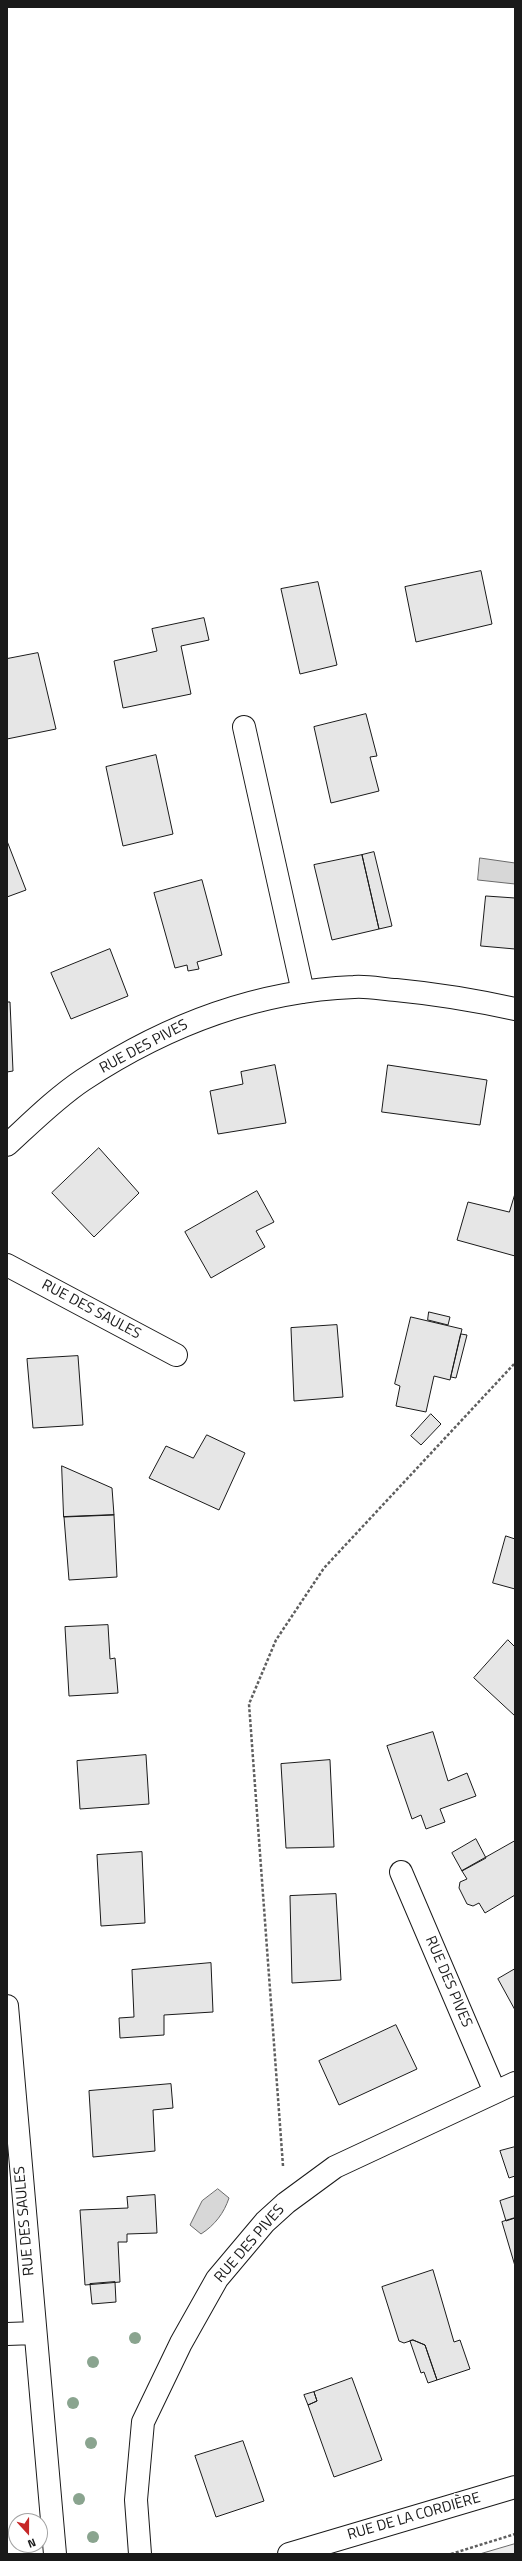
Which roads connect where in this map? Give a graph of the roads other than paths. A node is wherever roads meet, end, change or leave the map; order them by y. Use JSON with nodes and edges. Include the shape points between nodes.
{"nodes":[{"id":1,"x":244,"y":728,"type":"dead end"},
{"id":2,"x":303,"y":992,"type":"junction"},
{"id":3,"x":515,"y":1009,"type":"edge"},
{"id":4,"x":7,"y":1145,"type":"edge"},
{"id":5,"x":7,"y":1265,"type":"edge"},
{"id":6,"x":176,"y":1354,"type":"dead end"},
{"id":7,"x":401,"y":1872,"type":"dead end"},
{"id":8,"x":7,"y":2011,"type":"edge"},
{"id":9,"x":515,"y":2083,"type":"edge"},
{"id":10,"x":495,"y":2092,"type":"junction"},
{"id":11,"x":35,"y":2332,"type":"junction"},
{"id":12,"x":7,"y":2334,"type":"edge"},
{"id":13,"x":515,"y":2488,"type":"edge"},
{"id":14,"x":55,"y":2554,"type":"edge"},
{"id":15,"x":140,"y":2554,"type":"edge"},
{"id":16,"x":289,"y":2554,"type":"edge"}],
"edges":[{"from":1,"to":2,"type":"street"},
{"from":2,"to":3,"type":"street","name":"RUE DES PIVES","via":[[355,987],[453,996]]},
{"from":2,"to":4,"type":"street","name":"RUE DES PIVES","via":[[201,1017],[151,1040],[82,1081]]},
{"from":5,"to":6,"type":"street","name":"RUE DES SAULES"},
{"from":7,"to":10,"type":"street","name":"RUE DES PIVES"},
{"from":8,"to":11,"type":"street","name":"RUE DES SAULES"},
{"from":9,"to":10,"type":"street","name":"RUE DES PIVES"},
{"from":10,"to":15,"type":"street","name":"RUE DES PIVES","via":[[335,2167],[286,2202],[265,2222],[217,2279],[181,2343],[143,2422],[136,2500]]},
{"from":11,"to":12,"type":"street"},
{"from":11,"to":14,"type":"street","name":"RUE DES SAULES"},
{"from":13,"to":16,"type":"street","name":"RUE DE LA CORDIÈRE"}]}
